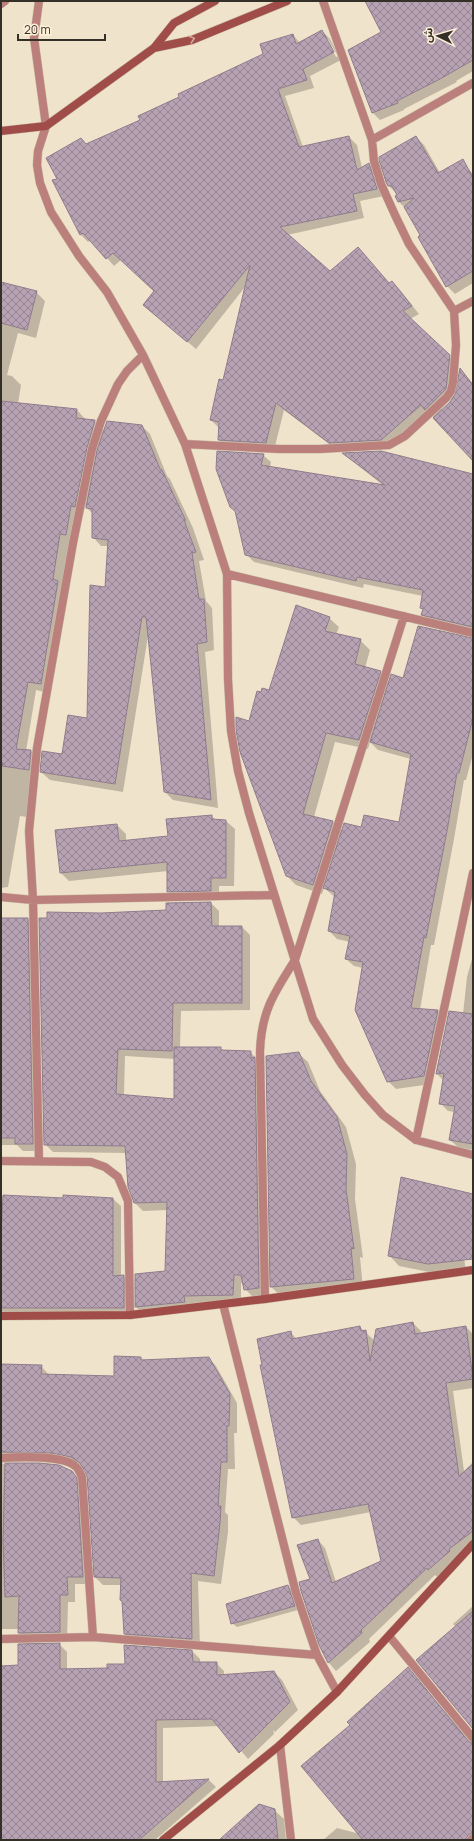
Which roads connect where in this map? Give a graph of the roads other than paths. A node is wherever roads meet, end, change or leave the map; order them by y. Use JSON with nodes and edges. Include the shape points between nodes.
{"nodes":[{"id":1,"x":5,"y":1,"type":"edge"},
{"id":2,"x":39,"y":1,"type":"edge"},
{"id":3,"x":214,"y":1,"type":"edge"},
{"id":4,"x":287,"y":1,"type":"edge"},
{"id":5,"x":323,"y":1,"type":"edge"},
{"id":6,"x":1,"y":4,"type":"edge"},
{"id":7,"x":154,"y":48,"type":"junction"},
{"id":8,"x":473,"y":83,"type":"edge"},
{"id":9,"x":46,"y":126,"type":"junction"},
{"id":10,"x":1,"y":131,"type":"edge"},
{"id":11,"x":372,"y":140,"type":"junction"},
{"id":12,"x":473,"y":301,"type":"edge"},
{"id":13,"x":454,"y":312,"type":"junction"},
{"id":14,"x":142,"y":355,"type":"junction"},
{"id":15,"x":185,"y":444,"type":"junction"},
{"id":16,"x":227,"y":574,"type":"junction"},
{"id":17,"x":404,"y":616,"type":"junction"},
{"id":18,"x":473,"y":633,"type":"edge"},
{"id":19,"x":473,"y":873,"type":"edge"},
{"id":20,"x":274,"y":895,"type":"junction"},
{"id":21,"x":1,"y":897,"type":"edge"},
{"id":22,"x":34,"y":900,"type":"junction"},
{"id":23,"x":296,"y":960,"type":"junction"},
{"id":24,"x":416,"y":1140,"type":"junction"},
{"id":25,"x":473,"y":1155,"type":"edge"},
{"id":26,"x":1,"y":1161,"type":"edge"},
{"id":27,"x":39,"y":1161,"type":"junction"},
{"id":28,"x":473,"y":1270,"type":"edge"},
{"id":29,"x":265,"y":1299,"type":"junction"},
{"id":30,"x":223,"y":1304,"type":"junction"},
{"id":31,"x":130,"y":1315,"type":"junction"},
{"id":32,"x":1,"y":1316,"type":"edge"},
{"id":33,"x":1,"y":1458,"type":"edge"},
{"id":34,"x":473,"y":1544,"type":"edge"},
{"id":35,"x":389,"y":1636,"type":"junction"},
{"id":36,"x":93,"y":1637,"type":"junction"},
{"id":37,"x":1,"y":1639,"type":"edge"},
{"id":38,"x":317,"y":1656,"type":"junction"},
{"id":39,"x":337,"y":1692,"type":"junction"},
{"id":40,"x":473,"y":1738,"type":"edge"},
{"id":41,"x":280,"y":1745,"type":"junction"},
{"id":42,"x":163,"y":1840,"type":"edge"},
{"id":43,"x":291,"y":1840,"type":"edge"}],
"edges":[{"from":1,"to":6,"type":"street"},
{"from":2,"to":9,"type":"street","via":[[34,38]]},
{"from":3,"to":7,"type":"street","via":[[174,23]]},
{"from":7,"to":4,"type":"street","one_way":true,"via":[[192,40]]},
{"from":5,"to":11,"type":"street"},
{"from":7,"to":9,"type":"street"},
{"from":8,"to":11,"type":"street"},
{"from":9,"to":10,"type":"street"},
{"from":9,"to":14,"type":"street","via":[[38,151],[37,165],[40,183],[51,212],[79,256],[107,292]]},
{"from":11,"to":13,"type":"street","via":[[374,161],[381,184],[409,244]]},
{"from":12,"to":13,"type":"street"},
{"from":13,"to":15,"type":"street","via":[[456,345],[451,391],[405,436],[389,445],[320,450]]},
{"from":14,"to":15,"type":"street"},
{"from":14,"to":22,"type":"street","via":[[118,384],[100,421],[86,480],[37,748],[29,831]]},
{"from":15,"to":16,"type":"street"},
{"from":16,"to":17,"type":"street"},
{"from":16,"to":20,"type":"street","via":[[231,731],[249,813]]},
{"from":17,"to":18,"type":"street"},
{"from":17,"to":23,"type":"street"},
{"from":19,"to":24,"type":"street"},
{"from":20,"to":22,"type":"street"},
{"from":20,"to":23,"type":"street"},
{"from":21,"to":22,"type":"street"},
{"from":22,"to":27,"type":"street"},
{"from":23,"to":24,"type":"street","via":[[314,1019],[342,1065],[383,1115]]},
{"from":23,"to":29,"type":"street","via":[[267,1008],[260,1038]]},
{"from":24,"to":25,"type":"street"},
{"from":26,"to":27,"type":"street"},
{"from":27,"to":31,"type":"street","via":[[91,1162],[105,1167],[118,1177],[128,1201]]},
{"from":28,"to":29,"type":"street"},
{"from":29,"to":30,"type":"street"},
{"from":30,"to":31,"type":"street"},
{"from":30,"to":38,"type":"street","via":[[296,1593]]},
{"from":31,"to":32,"type":"street"},
{"from":33,"to":36,"type":"street","via":[[36,1456],[65,1462],[75,1466],[82,1477]]},
{"from":34,"to":35,"type":"street"},
{"from":35,"to":39,"type":"street"},
{"from":35,"to":40,"type":"street"},
{"from":36,"to":37,"type":"street"},
{"from":36,"to":38,"type":"street"},
{"from":38,"to":39,"type":"street"},
{"from":39,"to":41,"type":"street"},
{"from":41,"to":42,"type":"street"},
{"from":41,"to":43,"type":"street"}]}
